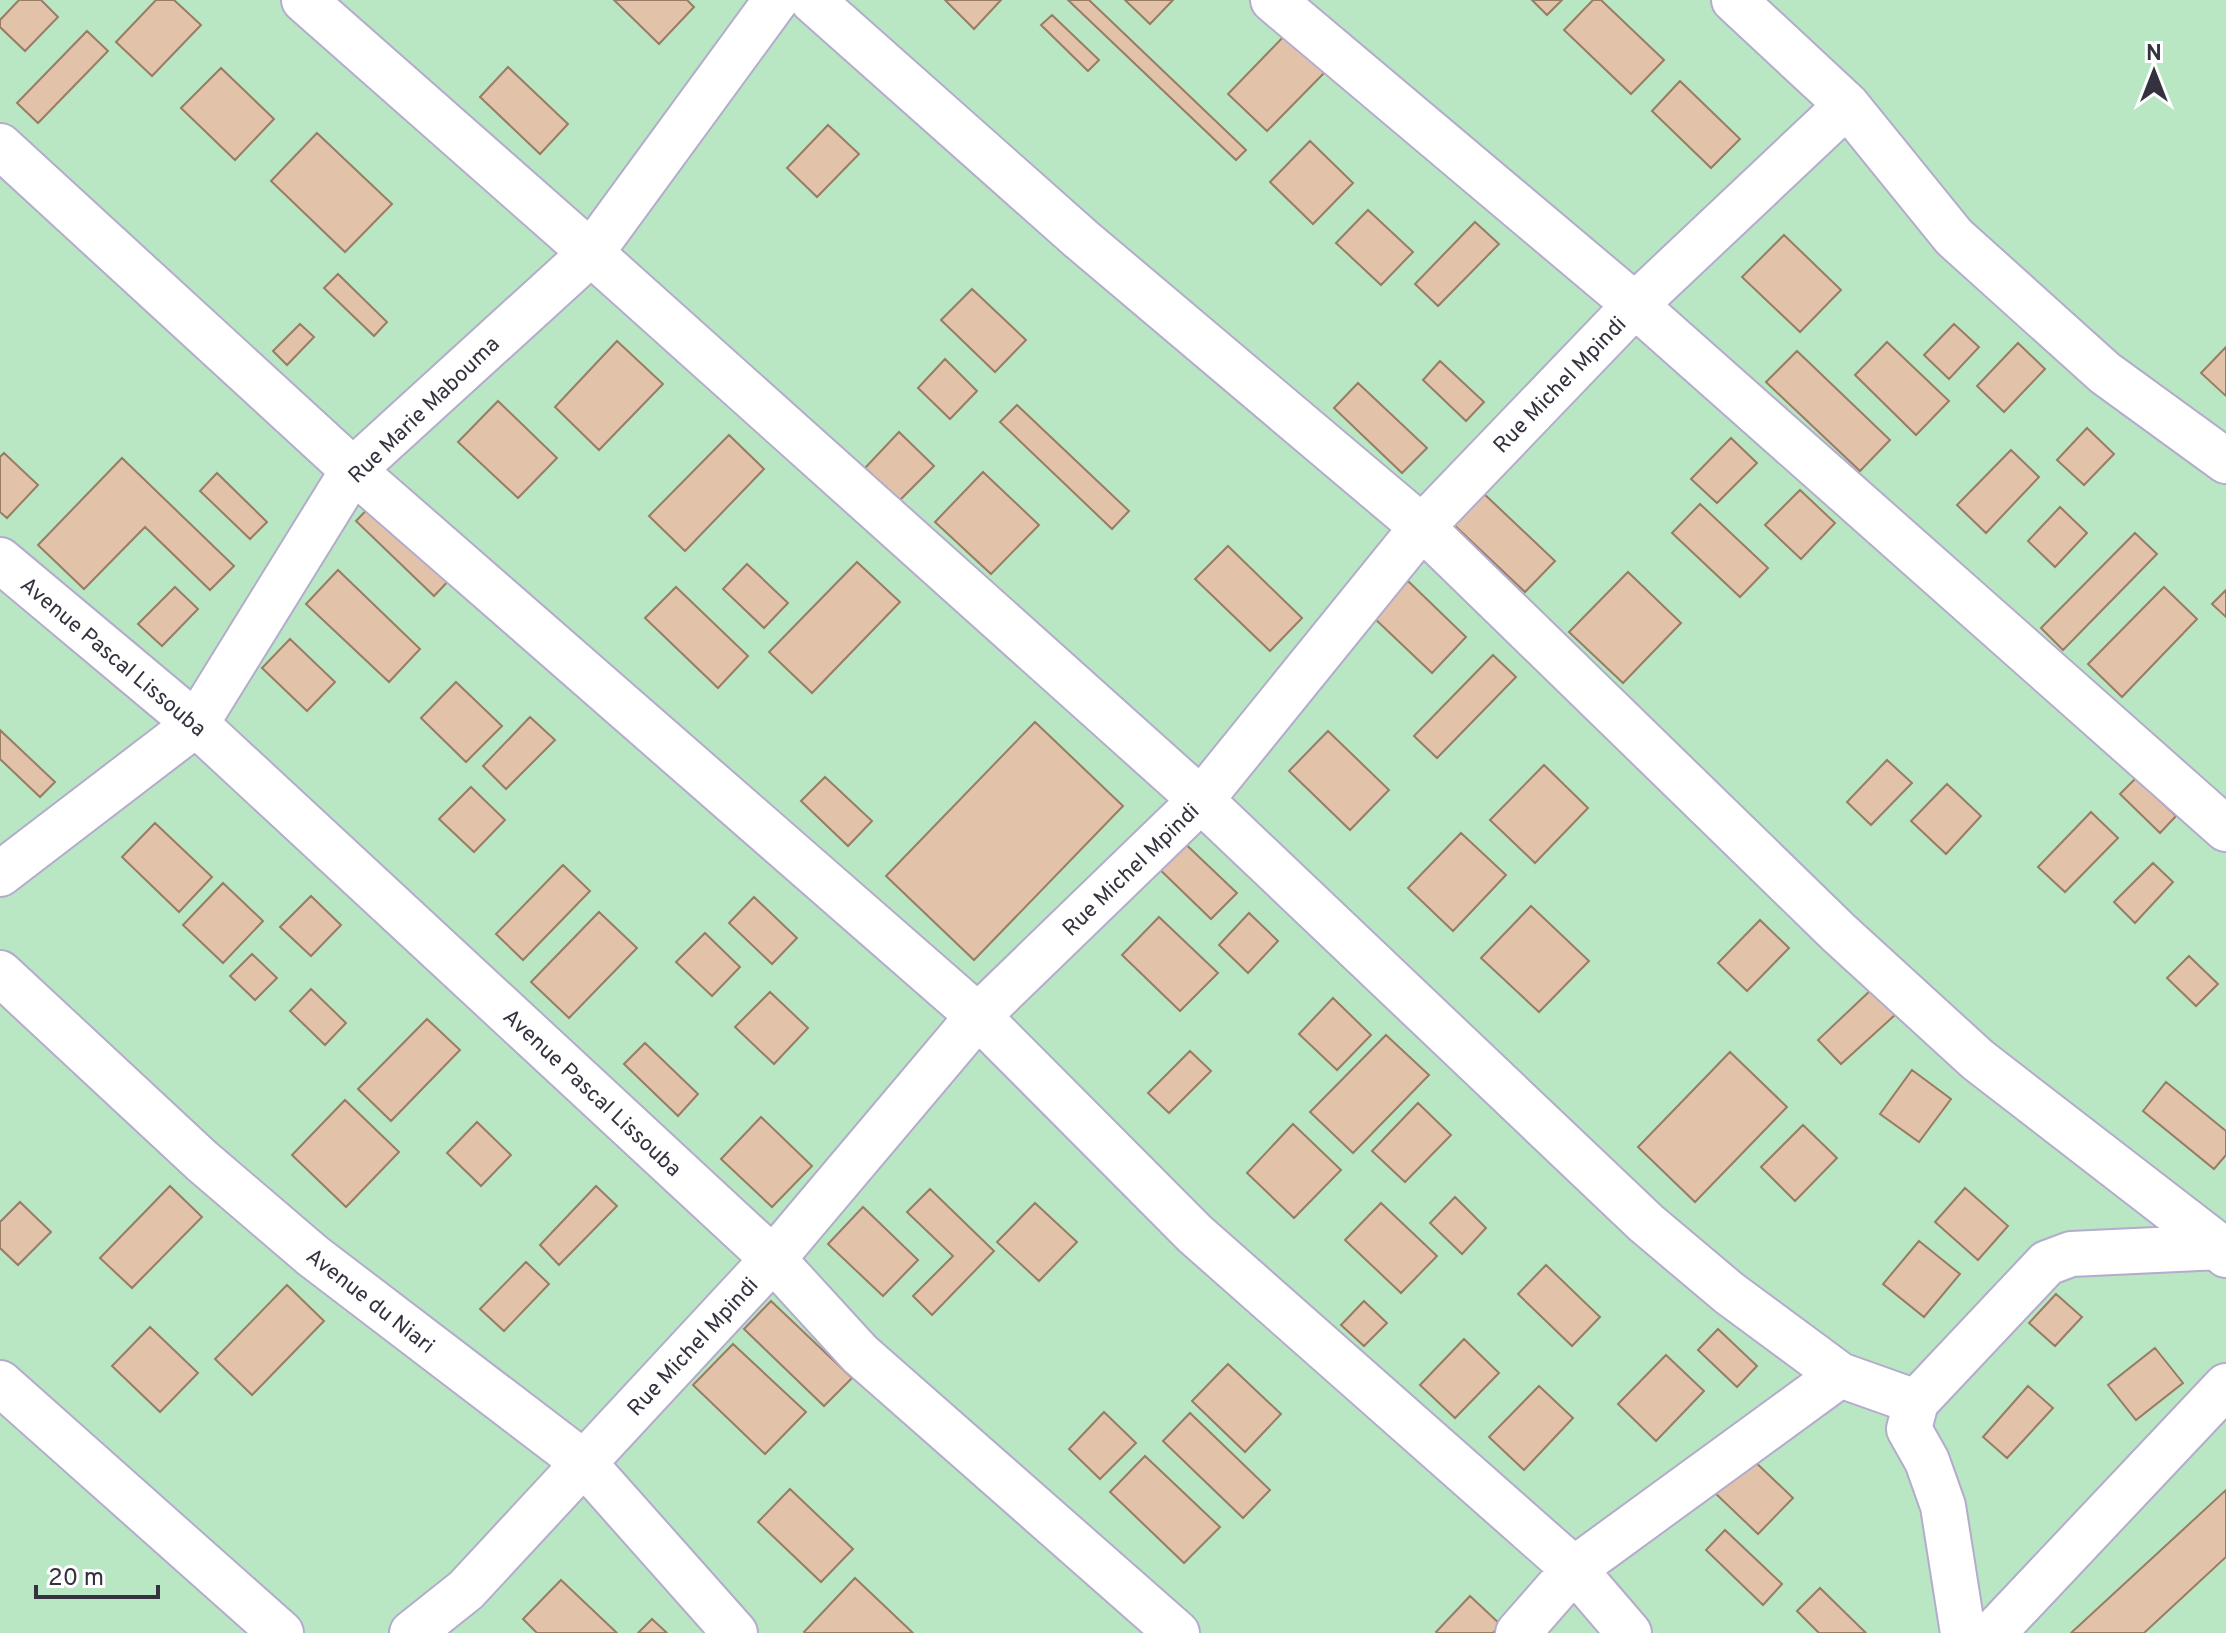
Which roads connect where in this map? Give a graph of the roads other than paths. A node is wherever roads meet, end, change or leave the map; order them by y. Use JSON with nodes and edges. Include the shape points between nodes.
{"nodes":[{"id":1,"x":304,"y":0,"type":"edge"},
{"id":2,"x":776,"y":0,"type":"edge"},
{"id":3,"x":812,"y":0,"type":"edge"},
{"id":4,"x":1273,"y":0,"type":"edge"},
{"id":5,"x":1734,"y":0,"type":"edge"},
{"id":6,"x":1847,"y":105,"type":"junction"},
{"id":7,"x":0,"y":146,"type":"edge"},
{"id":8,"x":591,"y":253,"type":"junction"},
{"id":9,"x":1635,"y":305,"type":"junction"},
{"id":10,"x":2226,"y":461,"type":"edge"},
{"id":11,"x":353,"y":470,"type":"junction"},
{"id":12,"x":1422,"y":527,"type":"junction"},
{"id":13,"x":0,"y":560,"type":"edge"},
{"id":14,"x":196,"y":724,"type":"junction"},
{"id":15,"x":1201,"y":800,"type":"junction"},
{"id":16,"x":2226,"y":829,"type":"edge"},
{"id":17,"x":0,"y":874,"type":"edge"},
{"id":18,"x":0,"y":973,"type":"edge"},
{"id":19,"x":978,"y":1016,"type":"junction"},
{"id":20,"x":2223,"y":1251,"type":"edge"},
{"id":21,"x":773,"y":1259,"type":"junction"},
{"id":22,"x":1840,"y":1375,"type":"junction"},
{"id":23,"x":0,"y":1383,"type":"edge"},
{"id":24,"x":2226,"y":1386,"type":"edge"},
{"id":25,"x":1916,"y":1402,"type":"junction"},
{"id":26,"x":583,"y":1462,"type":"junction"},
{"id":27,"x":1574,"y":1569,"type":"junction"},
{"id":28,"x":281,"y":1633,"type":"edge"},
{"id":29,"x":412,"y":1633,"type":"edge"},
{"id":30,"x":735,"y":1633,"type":"edge"},
{"id":31,"x":1177,"y":1633,"type":"edge"},
{"id":32,"x":1518,"y":1633,"type":"edge"},
{"id":33,"x":1629,"y":1633,"type":"edge"},
{"id":34,"x":1963,"y":1633,"type":"edge"},
{"id":35,"x":1993,"y":1633,"type":"edge"}],
"edges":[{"from":1,"to":8,"type":"street"},
{"from":2,"to":8,"type":"street","name":"Rue Marie Mabouma"},
{"from":3,"to":12,"type":"street","via":[[1081,239]]},
{"from":4,"to":9,"type":"street"},
{"from":5,"to":6,"type":"street"},
{"from":6,"to":9,"type":"street","name":"Rue Michel Mpindi"},
{"from":6,"to":10,"type":"street","via":[[1954,237],[2105,373]]},
{"from":7,"to":11,"type":"street"},
{"from":8,"to":11,"type":"street","name":"Rue Marie Mabouma"},
{"from":8,"to":15,"type":"street"},
{"from":9,"to":12,"type":"street","name":"Rue Michel Mpindi"},
{"from":9,"to":16,"type":"street"},
{"from":11,"to":14,"type":"street","name":"Rue Marie Mabouma"},
{"from":11,"to":19,"type":"street"},
{"from":12,"to":15,"type":"street","name":"Rue Michel Mpindi"},
{"from":12,"to":20,"type":"street","via":[[1839,933],[1966,1049]]},
{"from":13,"to":14,"type":"street","name":"Avenue Pascal Lissouba"},
{"from":14,"to":17,"type":"street","name":"Rue Marie Mabouma"},
{"from":14,"to":21,"type":"street","name":"Avenue Pascal Lissouba"},
{"from":15,"to":19,"type":"street","name":"Rue Michel Mpindi"},
{"from":15,"to":22,"type":"street","via":[[1646,1223]]},
{"from":18,"to":26,"type":"street","name":"Avenue du Niari","via":[[313,1256]]},
{"from":19,"to":21,"type":"street","name":"Rue Michel Mpindi"},
{"from":19,"to":27,"type":"street","via":[[1195,1234]]},
{"from":20,"to":25,"type":"street","via":[[2071,1254],[2047,1263]]},
{"from":21,"to":26,"type":"street","name":"Rue Michel Mpindi"},
{"from":21,"to":31,"type":"street","name":"Avenue Pascal Lissouba","via":[[860,1354]]},
{"from":22,"to":25,"type":"street"},
{"from":22,"to":27,"type":"street"},
{"from":23,"to":28,"type":"street"},
{"from":24,"to":35,"type":"street"},
{"from":25,"to":34,"type":"street","via":[[1909,1429],[1943,1506]]},
{"from":26,"to":29,"type":"street","name":"Rue Michel Mpindi","via":[[466,1590]]},
{"from":26,"to":30,"type":"street","name":"Avenue du Niari"},
{"from":27,"to":32,"type":"street"},
{"from":27,"to":33,"type":"street"}]}
